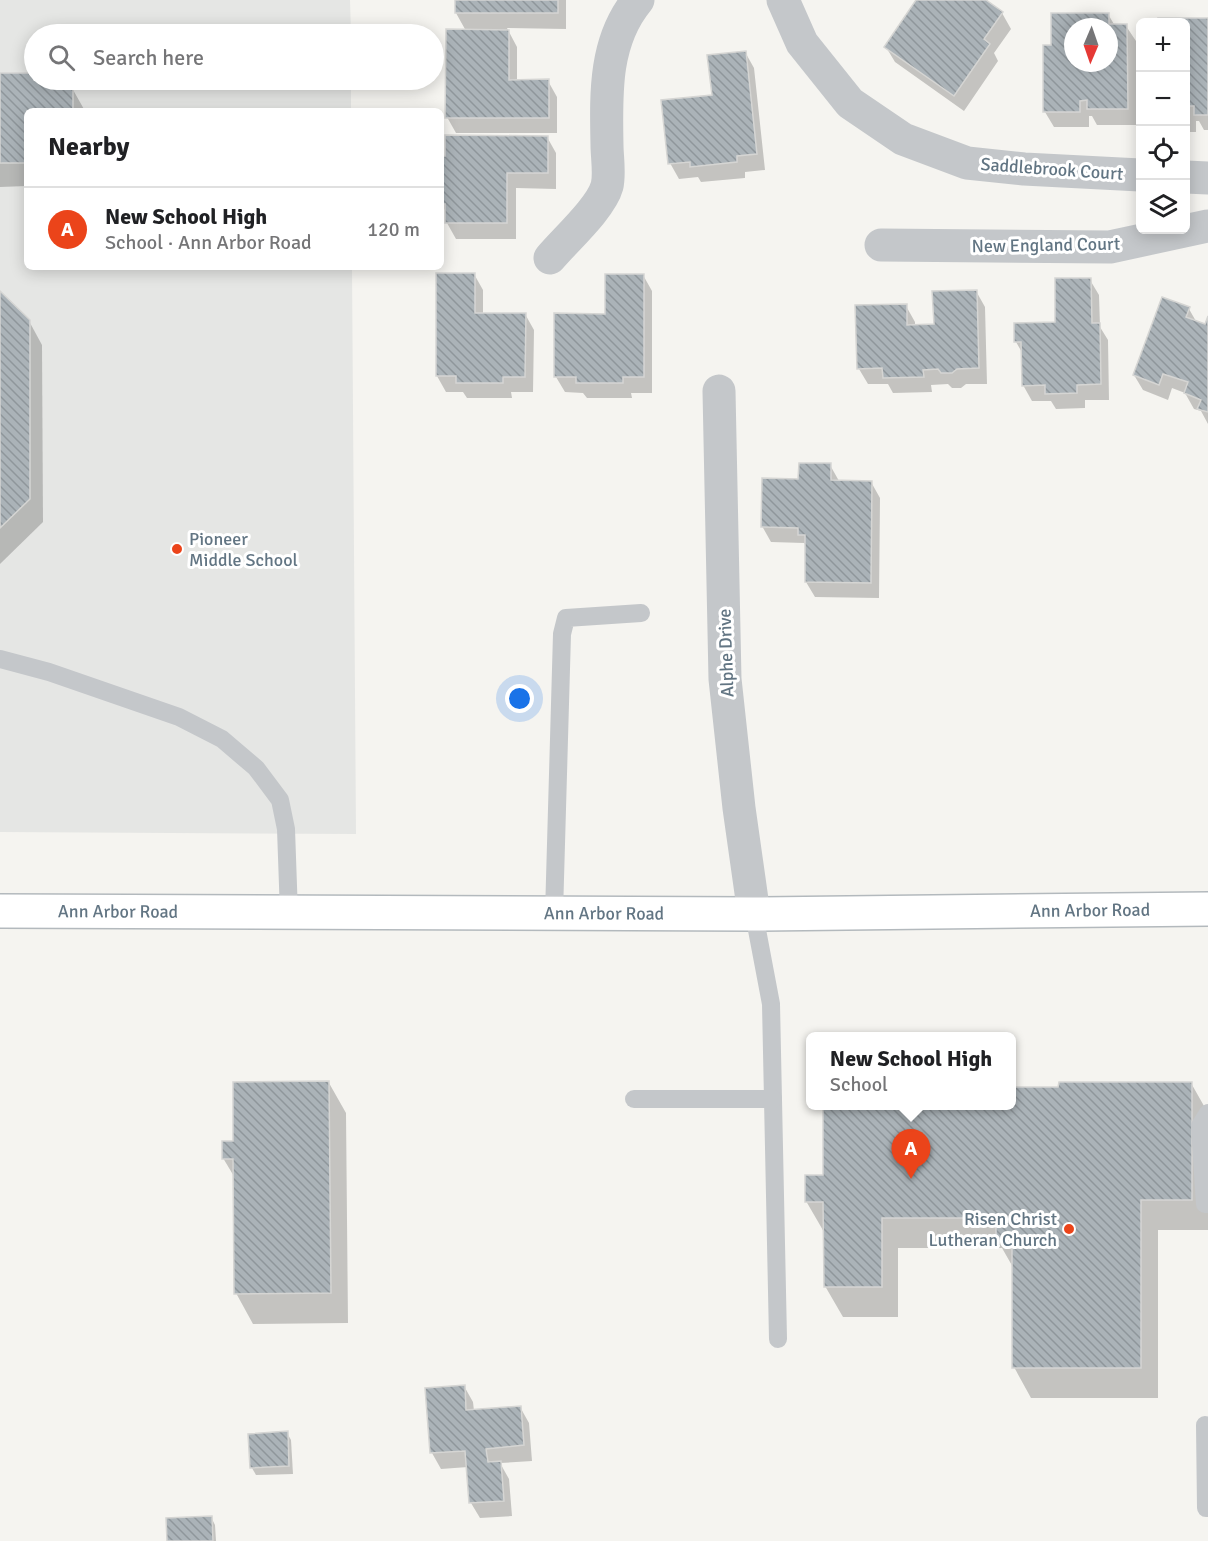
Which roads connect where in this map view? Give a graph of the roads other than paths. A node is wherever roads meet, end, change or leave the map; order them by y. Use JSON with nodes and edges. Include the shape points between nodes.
{"nodes":[{"id":1,"x":638,"y":0,"type":"edge"},
{"id":2,"x":783,"y":0,"type":"edge"},
{"id":3,"x":1136,"y":175,"type":"edge"},
{"id":4,"x":1190,"y":177,"type":"edge"},
{"id":5,"x":1208,"y":178,"type":"edge"},
{"id":6,"x":1208,"y":226,"type":"edge"},
{"id":7,"x":881,"y":245,"type":"dead end"},
{"id":8,"x":550,"y":258,"type":"dead end"},
{"id":9,"x":719,"y":391,"type":"dead end"},
{"id":10,"x":641,"y":613,"type":"dead end"},
{"id":11,"x":0,"y":659,"type":"edge"},
{"id":12,"x":1208,"y":909,"type":"edge"},
{"id":13,"x":0,"y":911,"type":"edge"},
{"id":14,"x":289,"y":914,"type":"junction"},
{"id":15,"x":554,"y":914,"type":"junction"},
{"id":16,"x":754,"y":914,"type":"junction"},
{"id":17,"x":634,"y":1099,"type":"dead end"},
{"id":18,"x":773,"y":1099,"type":"junction"},
{"id":19,"x":1208,"y":1113,"type":"edge"},
{"id":20,"x":1208,"y":1204,"type":"edge"},
{"id":21,"x":778,"y":1339,"type":"dead end"},
{"id":22,"x":1205,"y":1425,"type":"dead end"},
{"id":23,"x":1208,"y":1508,"type":"edge"}],
"edges":[{"from":1,"to":8,"type":"street","via":[[613,47],[606,83],[607,186],[591,212]]},
{"from":2,"to":3,"type":"street","name":"Saddlebrook Court","via":[[802,43],[850,104],[903,139],[967,163]]},
{"from":4,"to":5,"type":"street"},
{"from":6,"to":7,"type":"street","name":"New England Court","via":[[1110,247]]},
{"from":9,"to":16,"type":"street","name":"Alphe Drive","via":[[725,679]]},
{"from":10,"to":15,"type":"lane","via":[[566,618],[562,634]]},
{"from":11,"to":14,"type":"lane","via":[[179,717],[222,739],[256,768],[280,800],[286,829]]},
{"from":12,"to":16,"type":"main road","name":"Ann Arbor Road"},
{"from":13,"to":14,"type":"main road","name":"Ann Arbor Road"},
{"from":14,"to":15,"type":"main road","name":"Ann Arbor Road"},
{"from":15,"to":16,"type":"main road","name":"Ann Arbor Road"},
{"from":16,"to":18,"type":"lane","via":[[771,1004]]},
{"from":17,"to":18,"type":"lane"},
{"from":18,"to":21,"type":"lane"},
{"from":19,"to":20,"type":"lane","via":[[1200,1126]]},
{"from":22,"to":23,"type":"lane"}]}
